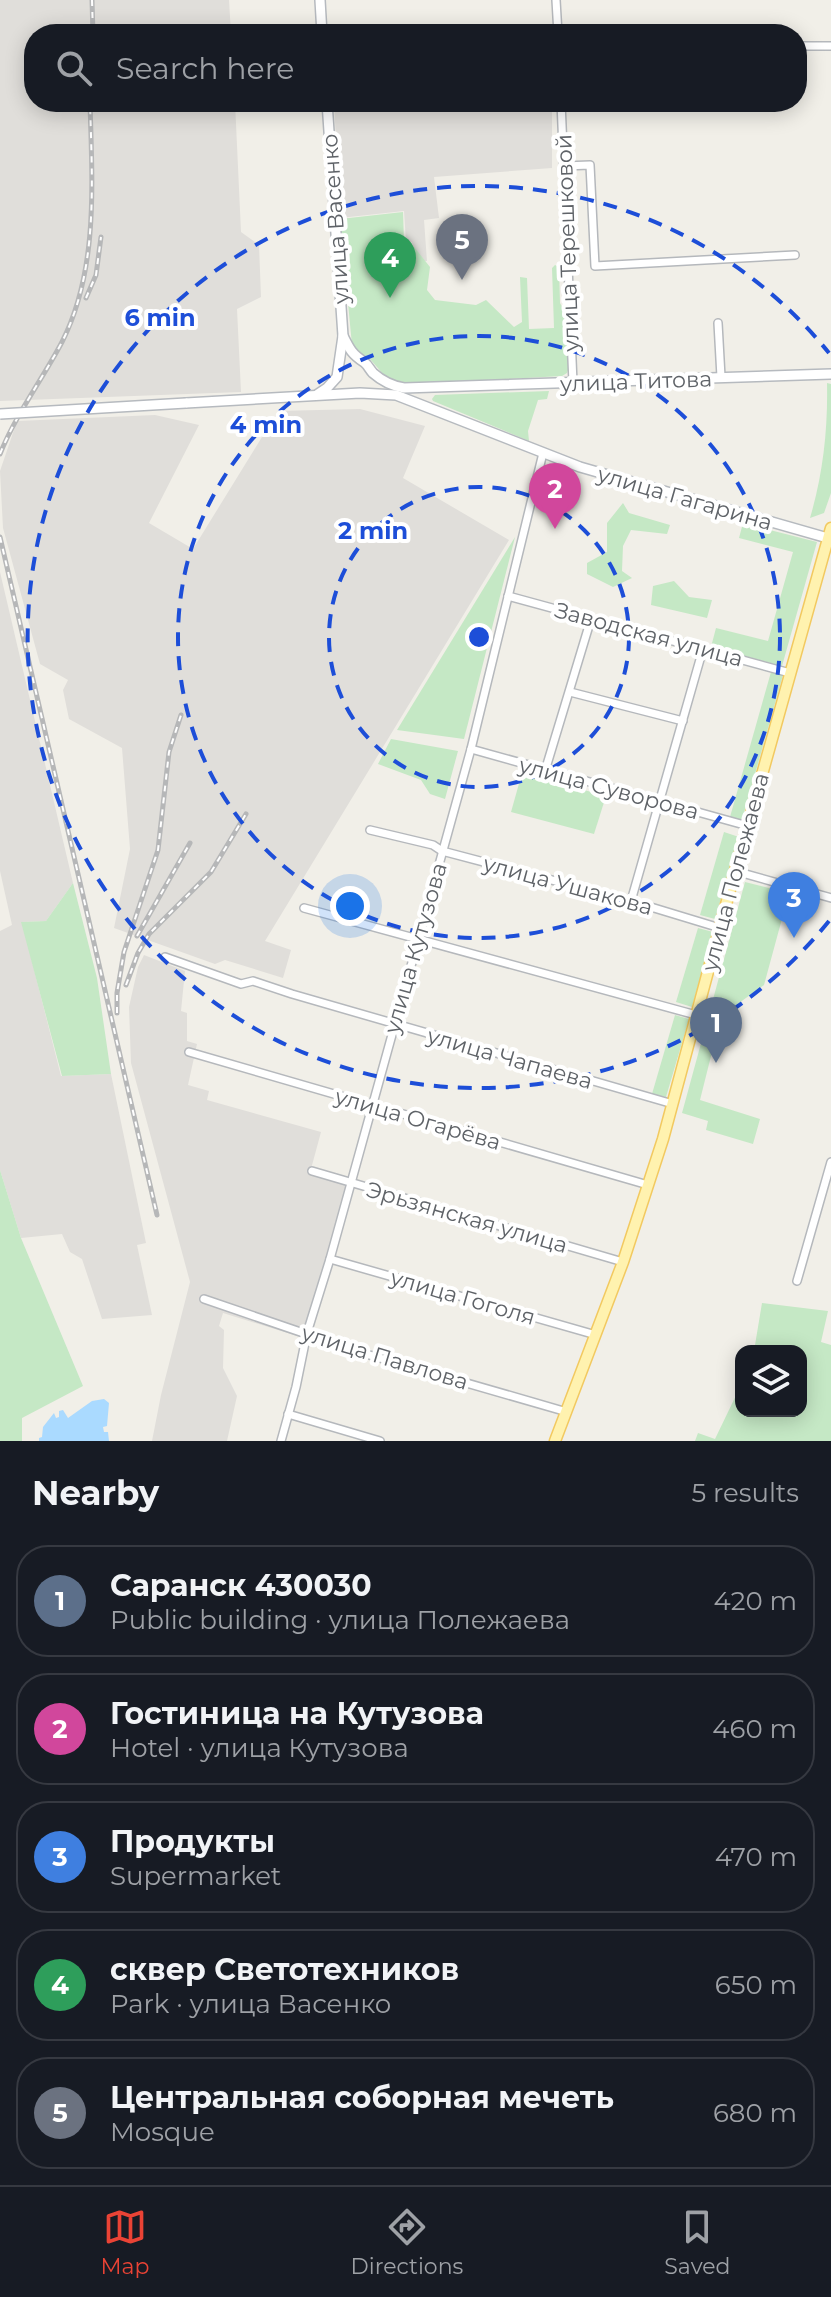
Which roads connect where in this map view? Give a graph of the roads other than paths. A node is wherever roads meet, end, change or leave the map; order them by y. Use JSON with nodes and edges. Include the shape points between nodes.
{"nodes":[{"id":1,"x":320,"y":0,"type":"edge"},
{"id":2,"x":556,"y":0,"type":"edge"},
{"id":3,"x":321,"y":24,"type":"edge"},
{"id":4,"x":557,"y":24,"type":"edge"},
{"id":5,"x":807,"y":46,"type":"edge"},
{"id":6,"x":831,"y":46,"type":"edge"},
{"id":7,"x":328,"y":112,"type":"edge"},
{"id":8,"x":561,"y":112,"type":"edge"},
{"id":9,"x":564,"y":166,"type":"junction"},
{"id":10,"x":795,"y":255,"type":"dead end"},
{"id":11,"x":718,"y":323,"type":"dead end"},
{"id":12,"x":343,"y":336,"type":"junction"},
{"id":13,"x":358,"y":359,"type":"junction"},
{"id":14,"x":371,"y":371,"type":"junction"},
{"id":15,"x":338,"y":372,"type":"junction"},
{"id":16,"x":831,"y":374,"type":"edge"},
{"id":17,"x":721,"y":377,"type":"junction"},
{"id":18,"x":388,"y":383,"type":"junction"},
{"id":19,"x":573,"y":383,"type":"junction"},
{"id":20,"x":441,"y":388,"type":"junction"},
{"id":21,"x":356,"y":393,"type":"junction"},
{"id":22,"x":315,"y":396,"type":"junction"},
{"id":23,"x":408,"y":399,"type":"junction"},
{"id":24,"x":432,"y":409,"type":"junction"},
{"id":25,"x":0,"y":414,"type":"edge"},
{"id":26,"x":543,"y":453,"type":"junction"},
{"id":27,"x":830,"y":535,"type":"edge"},
{"id":28,"x":508,"y":596,"type":"junction"},
{"id":29,"x":591,"y":619,"type":"junction"},
{"id":30,"x":703,"y":649,"type":"junction"},
{"id":31,"x":790,"y":673,"type":"junction"},
{"id":32,"x":570,"y":692,"type":"junction"},
{"id":33,"x":683,"y":721,"type":"junction"},
{"id":34,"x":471,"y":749,"type":"junction"},
{"id":35,"x":545,"y":771,"type":"junction"},
{"id":36,"x":659,"y":802,"type":"junction"},
{"id":37,"x":748,"y":826,"type":"junction"},
{"id":38,"x":370,"y":830,"type":"dead end"},
{"id":39,"x":442,"y":851,"type":"junction"},
{"id":40,"x":735,"y":871,"type":"junction"},
{"id":41,"x":831,"y":898,"type":"edge"},
{"id":42,"x":631,"y":901,"type":"junction"},
{"id":43,"x":304,"y":908,"type":"dead end"},
{"id":44,"x":720,"y":928,"type":"junction"},
{"id":45,"x":418,"y":938,"type":"junction"},
{"id":46,"x":165,"y":957,"type":"dead end"},
{"id":47,"x":696,"y":1015,"type":"junction"},
{"id":48,"x":394,"y":1024,"type":"junction"},
{"id":49,"x":189,"y":1052,"type":"dead end"},
{"id":50,"x":673,"y":1104,"type":"junction"},
{"id":51,"x":372,"y":1106,"type":"junction"},
{"id":52,"x":831,"y":1162,"type":"edge"},
{"id":53,"x":312,"y":1171,"type":"dead end"},
{"id":54,"x":351,"y":1183,"type":"junction"},
{"id":55,"x":648,"y":1185,"type":"junction"},
{"id":56,"x":330,"y":1259,"type":"junction"},
{"id":57,"x":623,"y":1262,"type":"junction"},
{"id":58,"x":797,"y":1281,"type":"dead end"},
{"id":59,"x":204,"y":1299,"type":"dead end"},
{"id":60,"x":307,"y":1333,"type":"junction"},
{"id":61,"x":596,"y":1335,"type":"junction"},
{"id":62,"x":567,"y":1412,"type":"junction"},
{"id":63,"x":288,"y":1414,"type":"junction"},
{"id":64,"x":281,"y":1441,"type":"edge"},
{"id":65,"x":380,"y":1441,"type":"edge"},
{"id":66,"x":555,"y":1441,"type":"edge"}],
"edges":[{"from":1,"to":3,"type":"main road"},
{"from":2,"to":4,"type":"street"},
{"from":5,"to":6,"type":"street"},
{"from":7,"to":12,"type":"main road","name":"улица Васенко"},
{"from":8,"to":9,"type":"street","name":"улица Терешковой"},
{"from":9,"to":10,"type":"street","via":[[590,165],[595,266]]},
{"from":9,"to":19,"type":"street","name":"улица Терешковой"},
{"from":11,"to":17,"type":"street"},
{"from":12,"to":13,"type":"main road","name":"улица Васенко"},
{"from":12,"to":15,"type":"main road","name":"улица Васенко"},
{"from":13,"to":14,"type":"main road"},
{"from":13,"to":15,"type":"main road","via":[[348,360]]},
{"from":14,"to":18,"type":"main road","name":"улица Титова"},
{"from":14,"to":21,"type":"main road","via":[[369,385]]},
{"from":15,"to":21,"type":"main road","via":[[340,386]]},
{"from":15,"to":22,"type":"main road"},
{"from":16,"to":17,"type":"main road","name":"улица Титова"},
{"from":17,"to":19,"type":"main road","name":"улица Титова"},
{"from":18,"to":20,"type":"main road","name":"улица Титова"},
{"from":18,"to":23,"type":"main road"},
{"from":19,"to":20,"type":"main road","name":"улица Титова"},
{"from":20,"to":24,"type":"main road","via":[[428,398]]},
{"from":21,"to":22,"type":"main road"},
{"from":21,"to":23,"type":"main road","name":"улица Гагарина","via":[[385,392]]},
{"from":22,"to":25,"type":"main road","bridge":true},
{"from":23,"to":24,"type":"main road","name":"улица Гагарина"},
{"from":24,"to":26,"type":"main road","name":"улица Гагарина"},
{"from":26,"to":27,"type":"main road","name":"улица Гагарина"},
{"from":26,"to":28,"type":"street","name":"улица Кутузова"},
{"from":27,"to":31,"type":"main road","name":"улица Полежаева"},
{"from":28,"to":29,"type":"street","name":"Заводская улица"},
{"from":28,"to":34,"type":"street","name":"улица Кутузова"},
{"from":29,"to":30,"type":"street","name":"Заводская улица"},
{"from":29,"to":32,"type":"street"},
{"from":30,"to":31,"type":"street","name":"Заводская улица"},
{"from":30,"to":33,"type":"street"},
{"from":31,"to":37,"type":"main road","name":"улица Полежаева"},
{"from":32,"to":33,"type":"street"},
{"from":32,"to":35,"type":"street"},
{"from":33,"to":36,"type":"street"},
{"from":34,"to":35,"type":"street","name":"улица Суворова"},
{"from":34,"to":39,"type":"street","name":"улица Кутузова"},
{"from":35,"to":36,"type":"street","name":"улица Суворова"},
{"from":36,"to":37,"type":"street","name":"улица Суворова"},
{"from":36,"to":42,"type":"street"},
{"from":37,"to":40,"type":"main road","name":"улица Полежаева"},
{"from":38,"to":39,"type":"street","name":"улица Ушакова"},
{"from":39,"to":42,"type":"street","name":"улица Ушакова"},
{"from":39,"to":45,"type":"street","name":"улица Кутузова"},
{"from":40,"to":41,"type":"street"},
{"from":40,"to":44,"type":"main road","name":"улица Полежаева"},
{"from":42,"to":44,"type":"street","name":"улица Ушакова"},
{"from":43,"to":45,"type":"street"},
{"from":44,"to":47,"type":"main road","name":"улица Полежаева"},
{"from":45,"to":47,"type":"street"},
{"from":45,"to":48,"type":"street","name":"улица Кутузова"},
{"from":46,"to":48,"type":"street","name":"улица Чапаева","via":[[241,984],[253,981]]},
{"from":47,"to":50,"type":"main road","name":"улица Полежаева"},
{"from":48,"to":50,"type":"street","name":"улица Чапаева"},
{"from":48,"to":51,"type":"street","name":"улица Кутузова"},
{"from":49,"to":51,"type":"street","name":"улица Огарёва"},
{"from":50,"to":55,"type":"main road","name":"улица Полежаева"},
{"from":51,"to":54,"type":"street","name":"улица Кутузова"},
{"from":51,"to":55,"type":"street","name":"улица Огарёва"},
{"from":52,"to":58,"type":"street"},
{"from":53,"to":54,"type":"street","name":"Эрьзянская улица"},
{"from":54,"to":56,"type":"street","name":"улица Кутузова"},
{"from":54,"to":57,"type":"street","name":"Эрьзянская улица"},
{"from":55,"to":57,"type":"main road","name":"улица Полежаева"},
{"from":56,"to":60,"type":"street","name":"улица Кутузова"},
{"from":56,"to":61,"type":"street","name":"улица Гоголя"},
{"from":57,"to":61,"type":"main road","name":"улица Полежаева"},
{"from":59,"to":60,"type":"street","name":"улица Павлова"},
{"from":60,"to":62,"type":"street","name":"улица Павлова"},
{"from":60,"to":63,"type":"street","name":"улица Кутузова"},
{"from":61,"to":62,"type":"main road","name":"улица Полежаева"},
{"from":62,"to":66,"type":"main road","name":"улица Полежаева"},
{"from":63,"to":64,"type":"street","name":"улица Кутузова"},
{"from":63,"to":65,"type":"street"}]}
